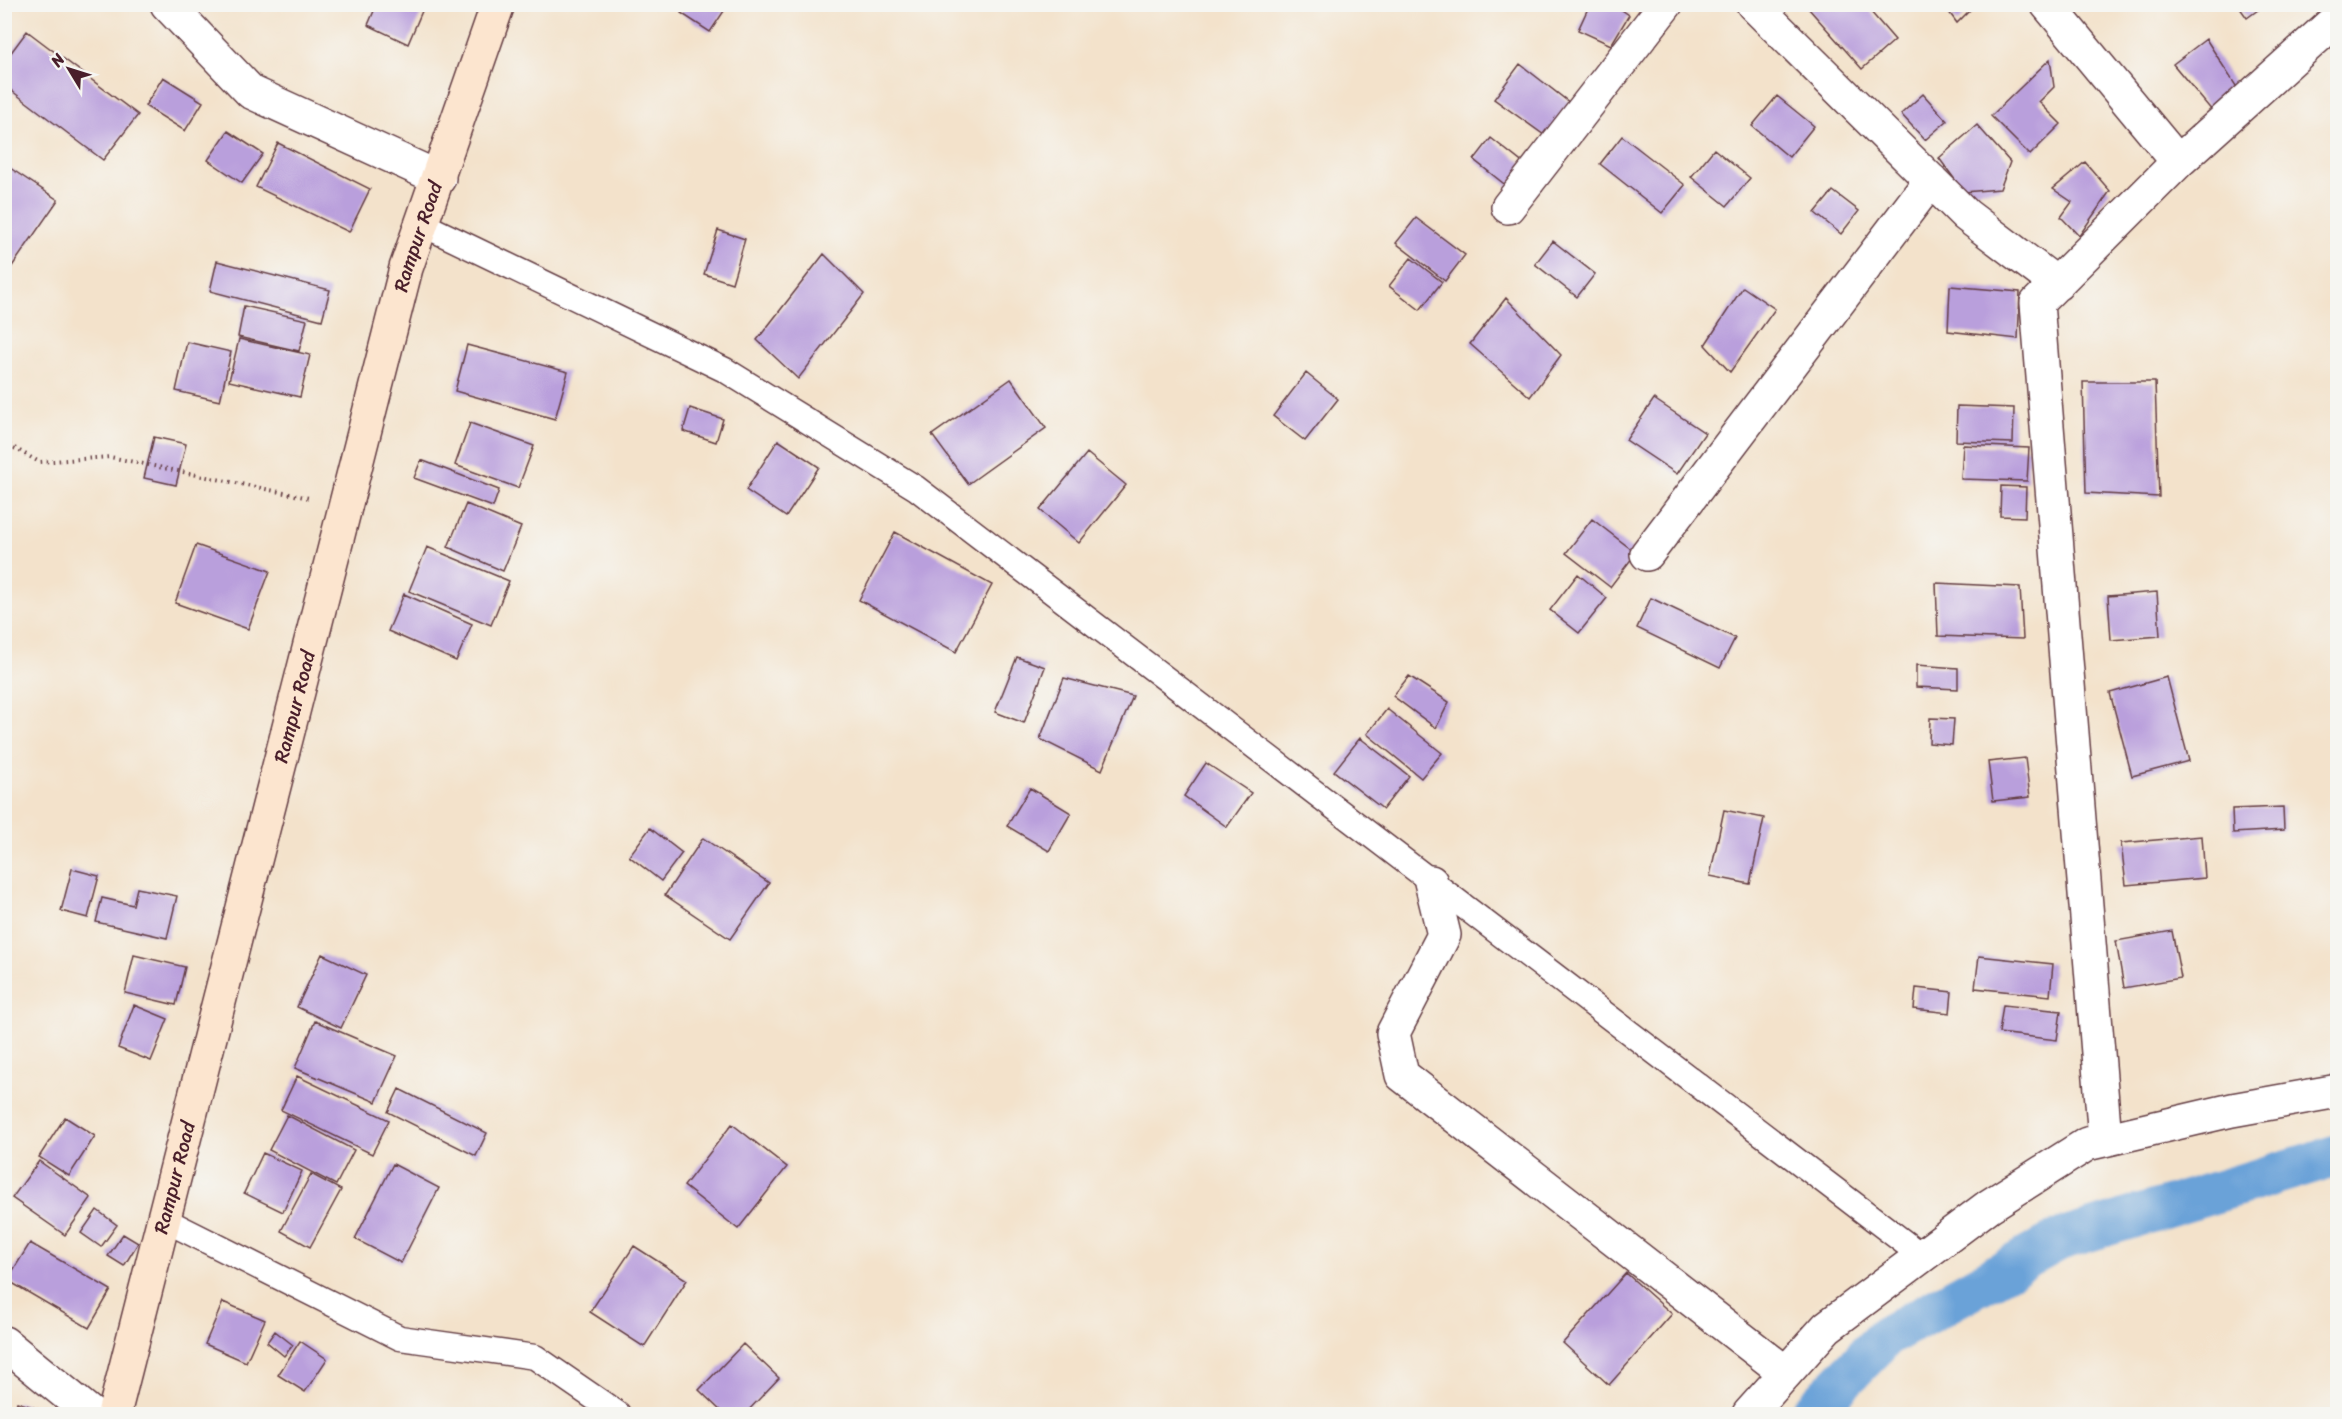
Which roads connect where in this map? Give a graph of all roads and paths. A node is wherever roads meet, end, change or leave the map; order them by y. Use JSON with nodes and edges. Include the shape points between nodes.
{"nodes":[{"id":1,"x":167,"y":4,"type":"edge"},
{"id":2,"x":498,"y":4,"type":"edge"},
{"id":3,"x":1666,"y":4,"type":"edge"},
{"id":4,"x":1753,"y":4,"type":"edge"},
{"id":5,"x":2047,"y":4,"type":"edge"},
{"id":6,"x":2337,"y":18,"type":"edge"},
{"id":7,"x":2178,"y":162,"type":"junction"},
{"id":8,"x":439,"y":178,"type":"junction"},
{"id":9,"x":1931,"y":180,"type":"junction"},
{"id":10,"x":1508,"y":207,"type":"dead end"},
{"id":11,"x":422,"y":224,"type":"junction"},
{"id":12,"x":2057,"y":284,"type":"junction"},
{"id":13,"x":4,"y":442,"type":"edge"},
{"id":14,"x":319,"y":500,"type":"dead end"},
{"id":15,"x":1647,"y":554,"type":"dead end"},
{"id":16,"x":1431,"y":882,"type":"junction"},
{"id":17,"x":2337,"y":1091,"type":"edge"},
{"id":18,"x":2104,"y":1139,"type":"junction"},
{"id":19,"x":163,"y":1219,"type":"junction"},
{"id":20,"x":1922,"y":1256,"type":"junction"},
{"id":21,"x":4,"y":1343,"type":"edge"},
{"id":22,"x":1786,"y":1373,"type":"junction"},
{"id":23,"x":92,"y":1414,"type":"edge"},
{"id":24,"x":114,"y":1414,"type":"edge"},
{"id":25,"x":618,"y":1414,"type":"edge"},
{"id":26,"x":1749,"y":1414,"type":"edge"}],
"edges":[{"from":1,"to":8,"type":"street","via":[[251,92]]},
{"from":2,"to":8,"type":"main road","name":"Rampur Road"},
{"from":3,"to":10,"type":"street"},
{"from":4,"to":9,"type":"street"},
{"from":5,"to":7,"type":"street"},
{"from":6,"to":7,"type":"street"},
{"from":7,"to":12,"type":"street"},
{"from":8,"to":11,"type":"main road","name":"Rampur Road"},
{"from":9,"to":12,"type":"street","via":[[1966,215]]},
{"from":9,"to":15,"type":"street"},
{"from":11,"to":16,"type":"lane","via":[[725,370],[915,488]]},
{"from":11,"to":19,"type":"main road","name":"Rampur Road","via":[[406,268]]},
{"from":12,"to":18,"type":"street","via":[[2037,303]]},
{"from":13,"to":14,"type":"path","via":[[39,462],[110,457]]},
{"from":16,"to":20,"type":"lane"},
{"from":16,"to":22,"type":"street","via":[[1444,935],[1393,1033],[1402,1076]]},
{"from":17,"to":18,"type":"street"},
{"from":18,"to":20,"type":"street","via":[[2087,1144],[1989,1206]]},
{"from":19,"to":24,"type":"main road","name":"Rampur Road"},
{"from":19,"to":25,"type":"lane","via":[[400,1338],[535,1358]]},
{"from":20,"to":22,"type":"street","via":[[1827,1327]]},
{"from":21,"to":23,"type":"street"},
{"from":22,"to":26,"type":"street"}]}
